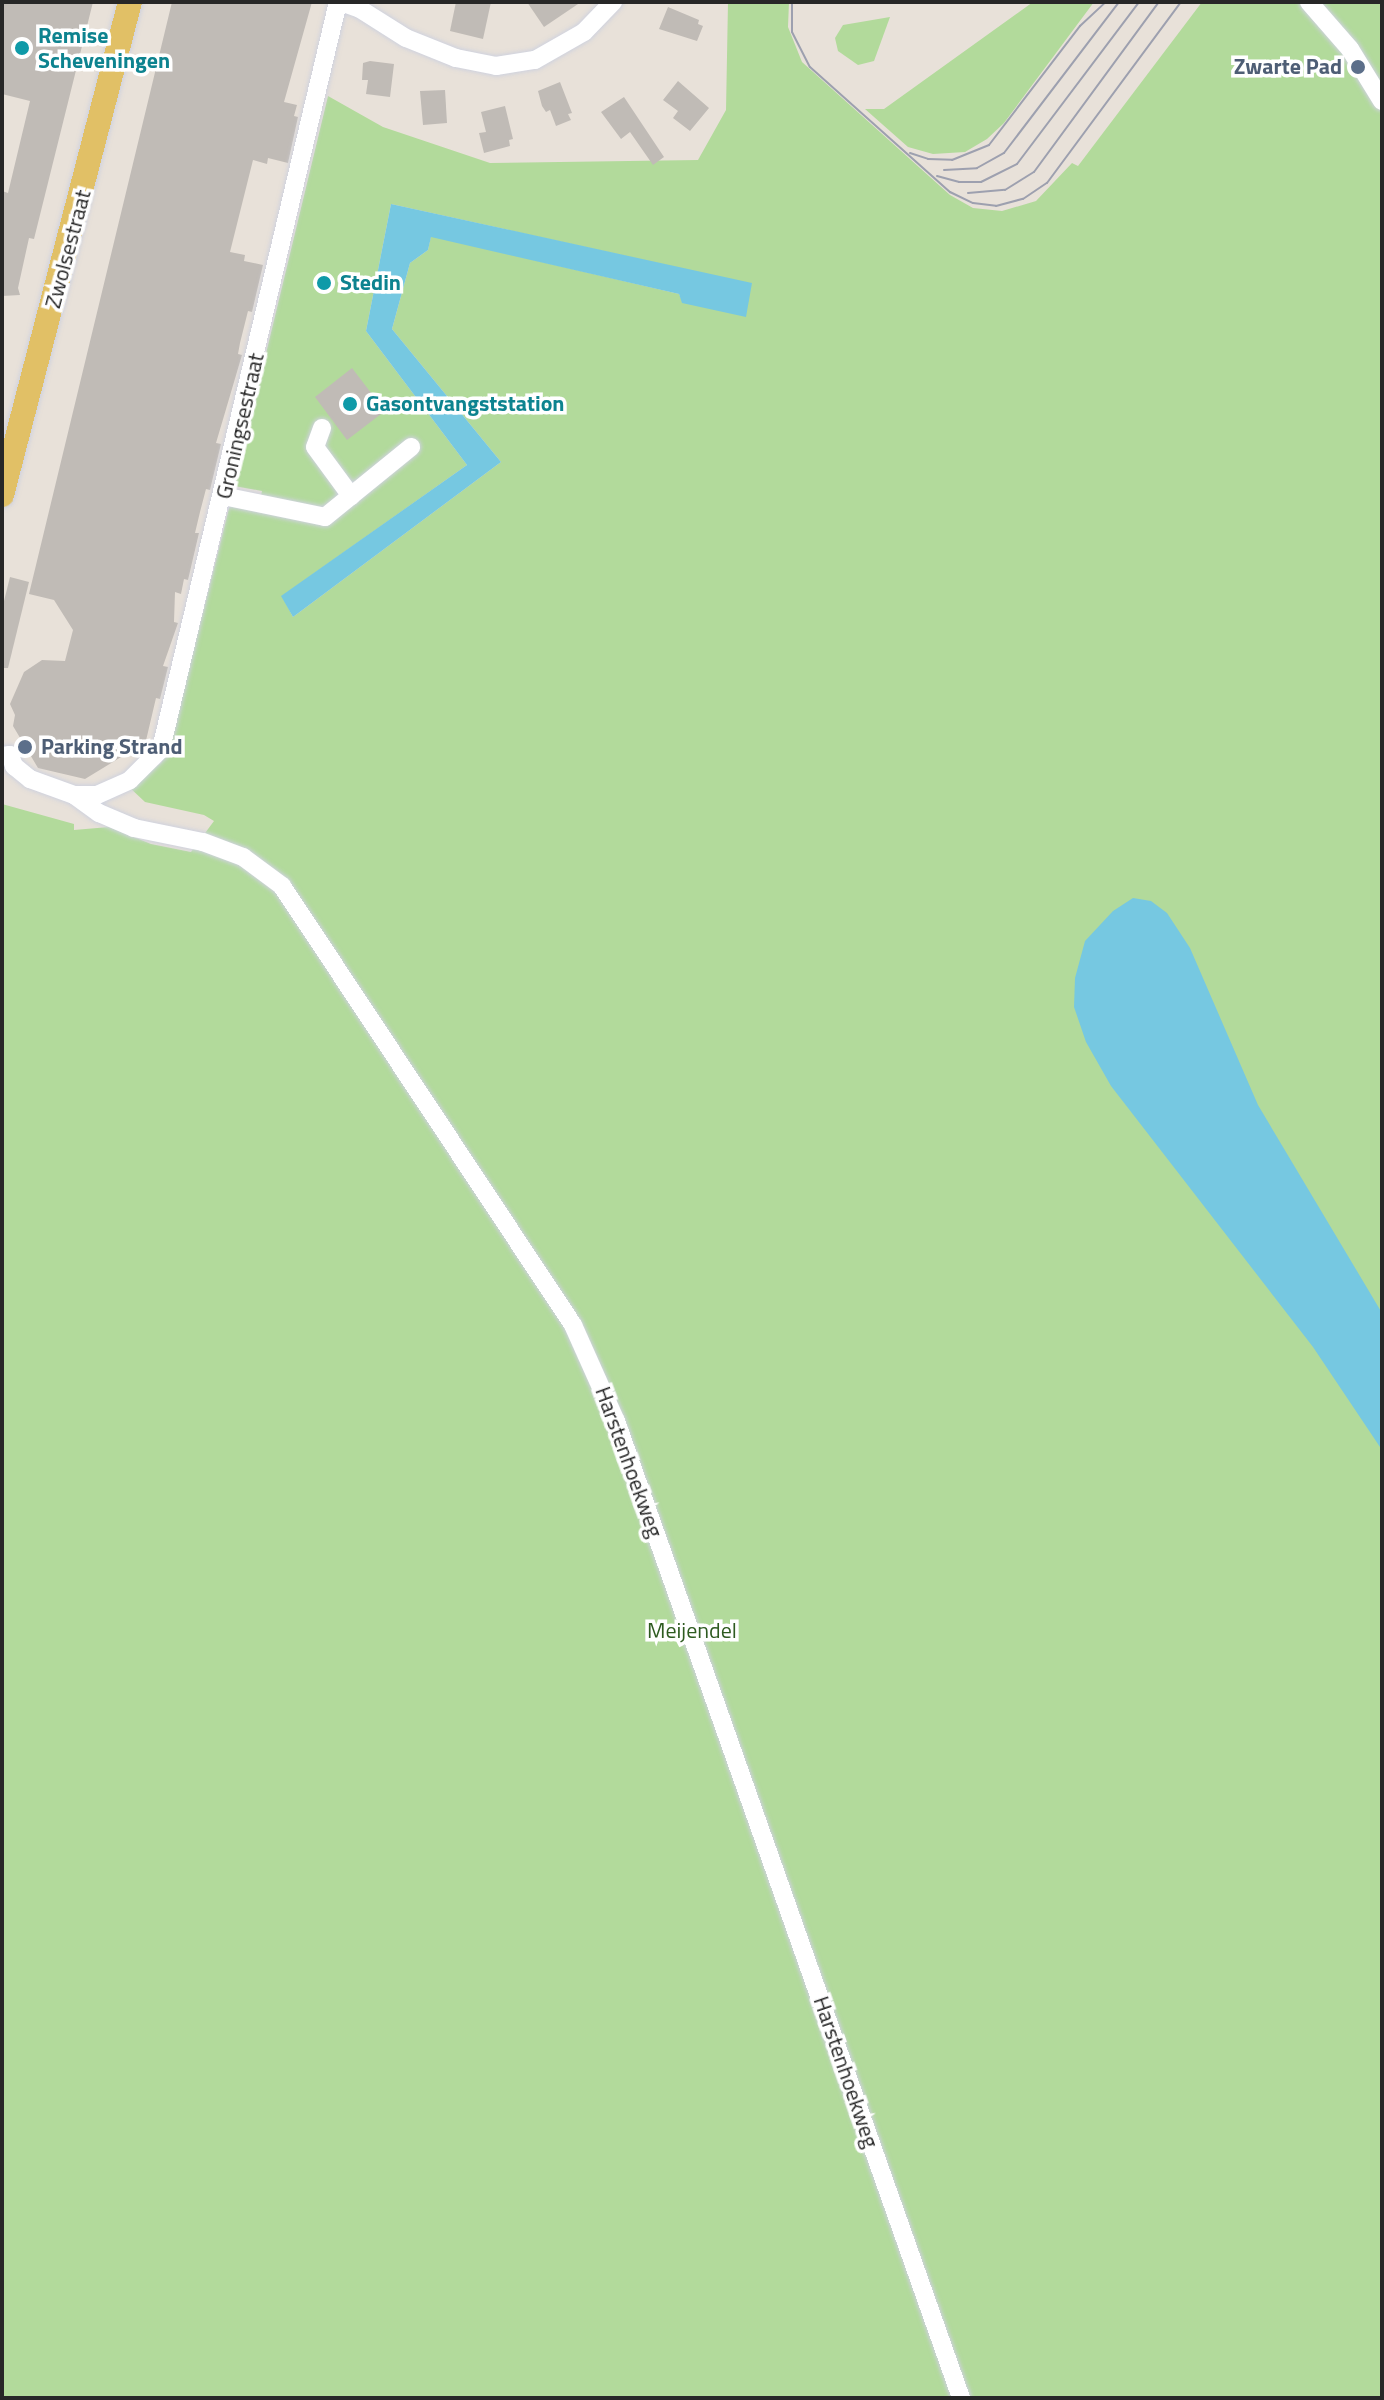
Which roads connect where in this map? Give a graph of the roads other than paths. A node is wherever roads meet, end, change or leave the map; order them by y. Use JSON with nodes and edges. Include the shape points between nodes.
{"nodes":[{"id":1,"x":130,"y":2,"type":"edge"},
{"id":2,"x":340,"y":2,"type":"edge"},
{"id":3,"x":613,"y":2,"type":"edge"},
{"id":4,"x":1309,"y":2,"type":"edge"},
{"id":5,"x":1382,"y":101,"type":"edge"},
{"id":6,"x":322,"y":428,"type":"dead end"},
{"id":7,"x":411,"y":447,"type":"dead end"},
{"id":8,"x":2,"y":495,"type":"edge"},
{"id":9,"x":223,"y":496,"type":"junction"},
{"id":10,"x":351,"y":496,"type":"junction"},
{"id":11,"x":2,"y":756,"type":"edge"},
{"id":12,"x":74,"y":795,"type":"junction"},
{"id":13,"x":961,"y":2398,"type":"edge"}],
"edges":[{"from":1,"to":8,"type":"main road","name":"Zwolsestraat"},
{"from":2,"to":3,"type":"street","via":[[406,38],[456,58],[496,66],[535,60],[584,32]]},
{"from":2,"to":9,"type":"street","name":"Groningsestraat"},
{"from":4,"to":5,"type":"street","via":[[1350,49]]},
{"from":6,"to":10,"type":"street","via":[[315,447]]},
{"from":7,"to":10,"type":"street"},
{"from":9,"to":10,"type":"street","via":[[325,517]]},
{"from":9,"to":12,"type":"street","name":"Groningsestraat","via":[[161,749],[130,780],[97,795]]},
{"from":11,"to":12,"type":"street","name":"Harstenhoekweg","via":[[10,755],[30,779]]},
{"from":12,"to":13,"type":"street","name":"Harstenhoekweg","via":[[134,828],[243,857],[287,892],[543,1278],[590,1360],[622,1436]]}]}
